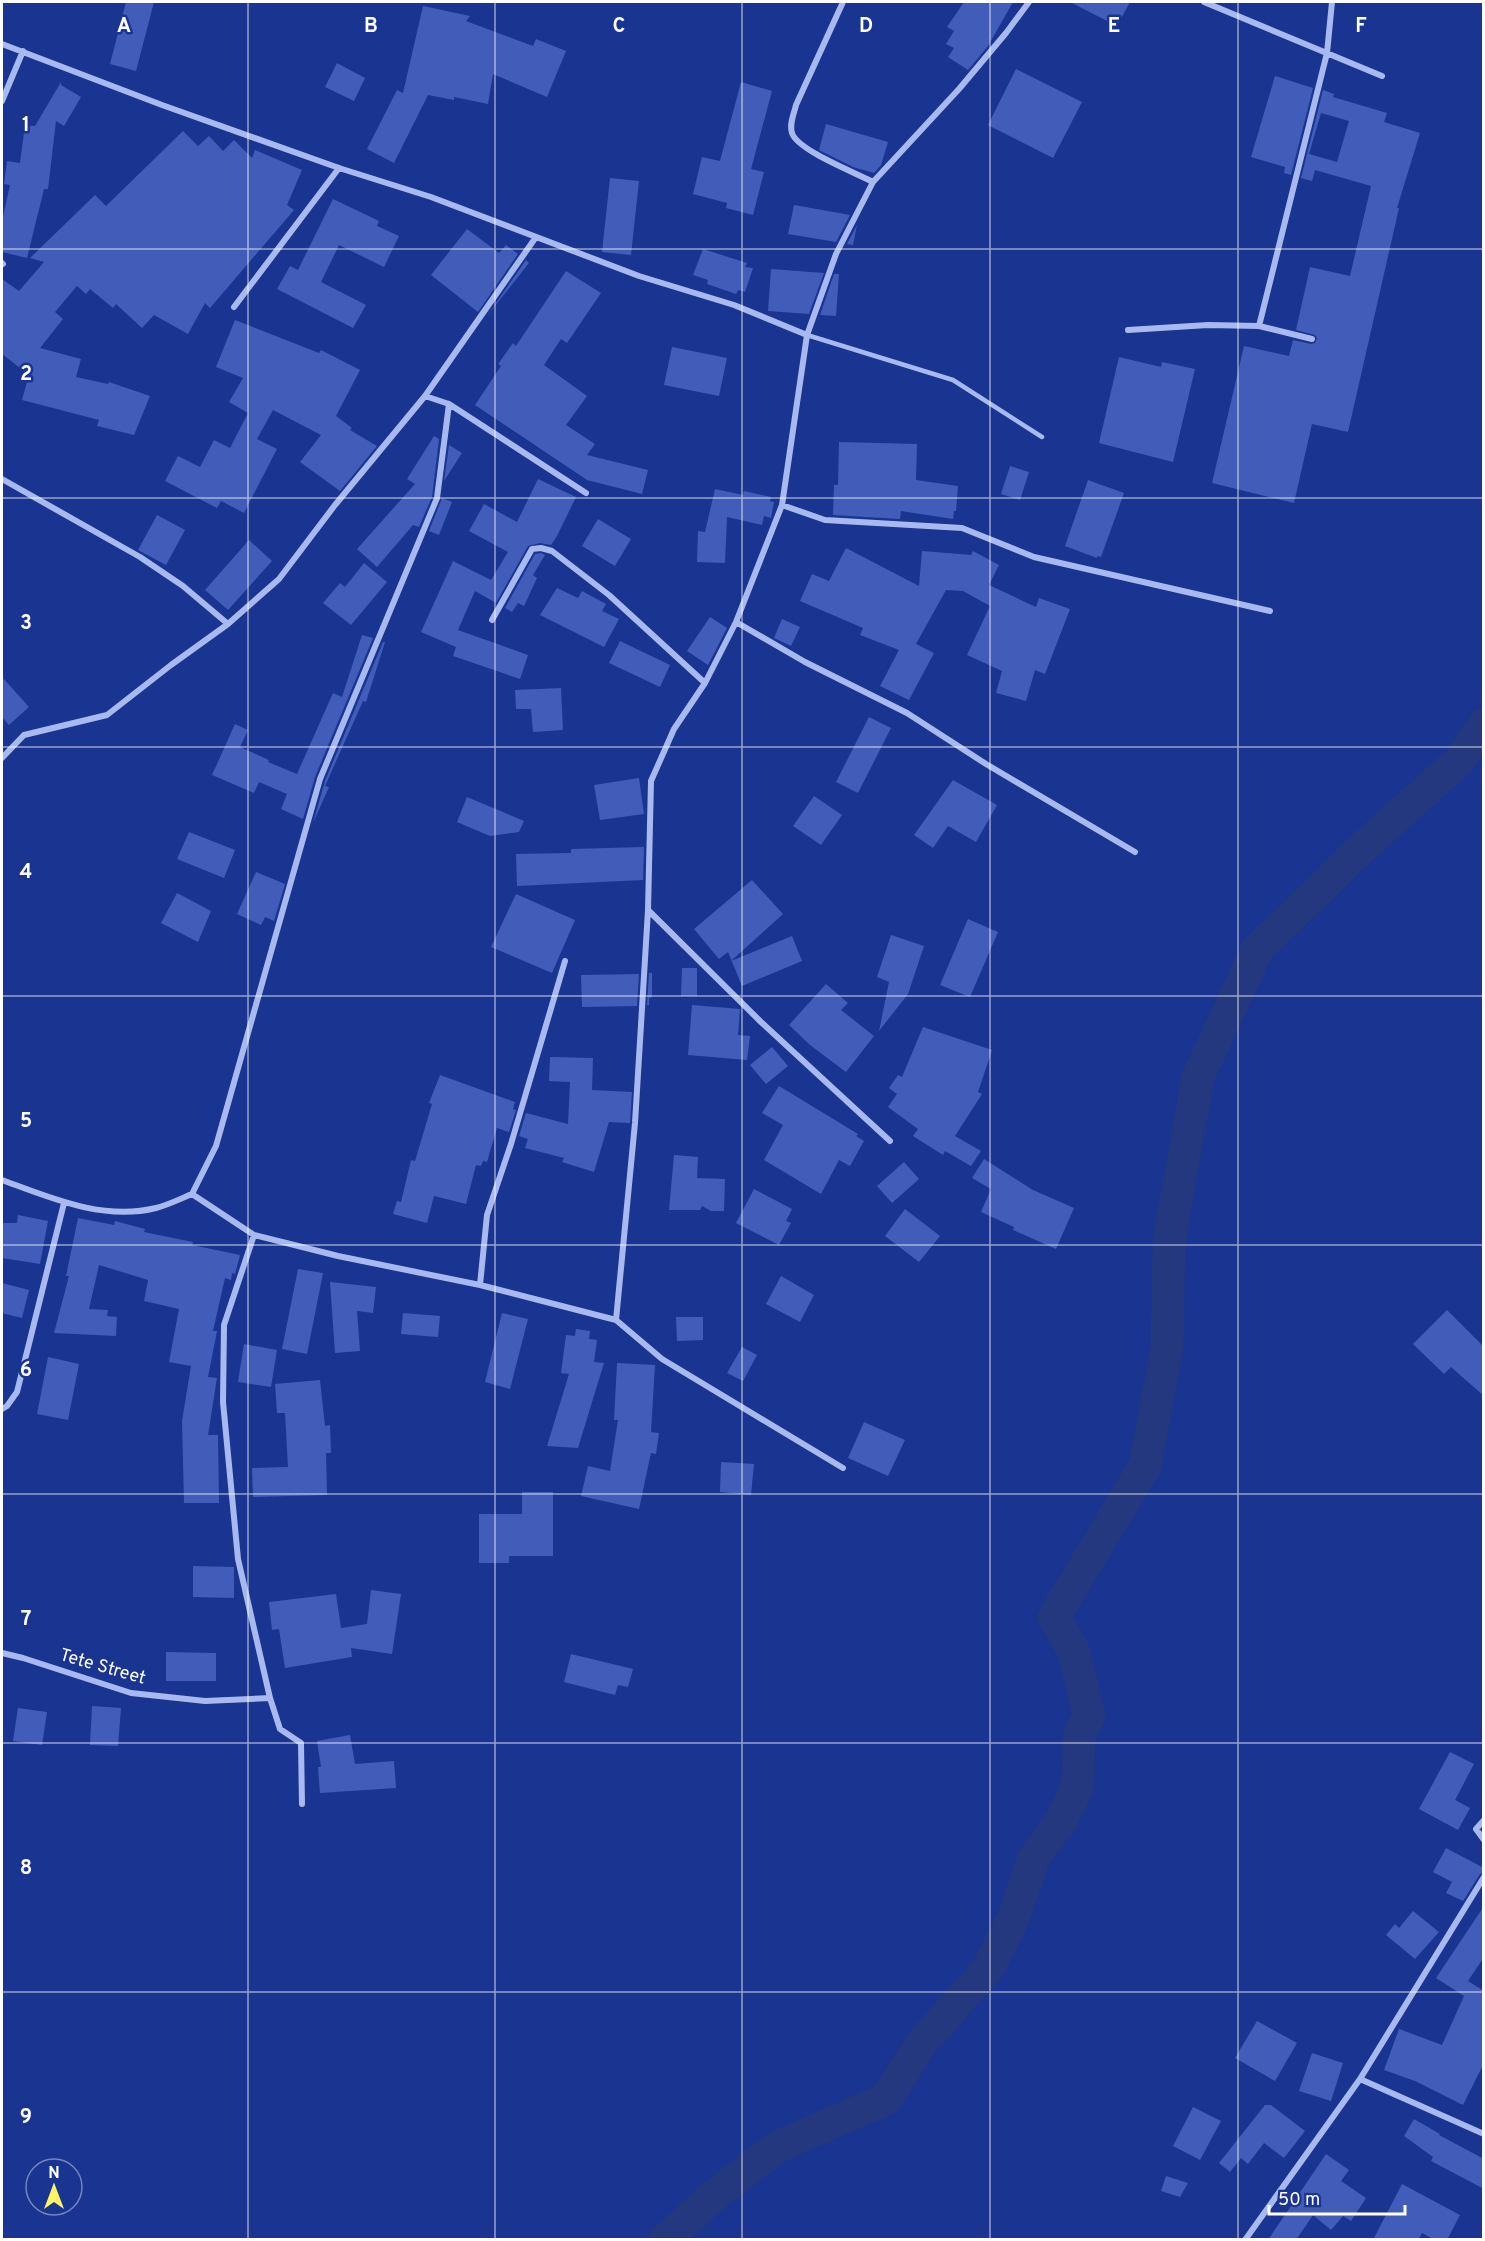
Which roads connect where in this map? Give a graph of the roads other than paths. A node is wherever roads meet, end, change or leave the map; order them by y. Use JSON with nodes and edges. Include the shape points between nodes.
{"nodes":[{"id":1,"x":843,"y":2,"type":"edge"},
{"id":2,"x":1029,"y":2,"type":"edge"},
{"id":3,"x":1204,"y":2,"type":"edge"},
{"id":4,"x":1332,"y":2,"type":"edge"},
{"id":5,"x":2,"y":44,"type":"edge"},
{"id":6,"x":22,"y":51,"type":"junction"},
{"id":7,"x":1327,"y":53,"type":"junction"},
{"id":8,"x":1382,"y":76,"type":"dead end"},
{"id":9,"x":2,"y":101,"type":"edge"},
{"id":10,"x":339,"y":168,"type":"junction"},
{"id":11,"x":873,"y":182,"type":"junction"},
{"id":12,"x":536,"y":237,"type":"junction"},
{"id":13,"x":234,"y":307,"type":"dead end"},
{"id":14,"x":1259,"y":326,"type":"junction"},
{"id":15,"x":1128,"y":330,"type":"dead end"},
{"id":16,"x":807,"y":335,"type":"junction"},
{"id":17,"x":1312,"y":339,"type":"dead end"},
{"id":18,"x":425,"y":396,"type":"junction"},
{"id":19,"x":449,"y":404,"type":"junction"},
{"id":20,"x":1042,"y":437,"type":"dead end"},
{"id":21,"x":2,"y":479,"type":"edge"},
{"id":22,"x":586,"y":493,"type":"dead end"},
{"id":23,"x":782,"y":505,"type":"junction"},
{"id":24,"x":1270,"y":611,"type":"dead end"},
{"id":25,"x":492,"y":620,"type":"dead end"},
{"id":26,"x":736,"y":622,"type":"junction"},
{"id":27,"x":228,"y":624,"type":"junction"},
{"id":28,"x":705,"y":683,"type":"junction"},
{"id":29,"x":2,"y":758,"type":"edge"},
{"id":30,"x":1135,"y":852,"type":"dead end"},
{"id":31,"x":648,"y":910,"type":"junction"},
{"id":32,"x":565,"y":961,"type":"dead end"},
{"id":33,"x":891,"y":1141,"type":"dead end"},
{"id":34,"x":2,"y":1180,"type":"edge"},
{"id":35,"x":192,"y":1194,"type":"junction"},
{"id":36,"x":64,"y":1203,"type":"junction"},
{"id":37,"x":254,"y":1235,"type":"junction"},
{"id":38,"x":480,"y":1285,"type":"junction"},
{"id":39,"x":616,"y":1320,"type":"junction"},
{"id":40,"x":2,"y":1409,"type":"edge"},
{"id":41,"x":843,"y":1468,"type":"dead end"},
{"id":42,"x":2,"y":1653,"type":"edge"},
{"id":43,"x":270,"y":1698,"type":"junction"},
{"id":44,"x":302,"y":1804,"type":"dead end"},
{"id":45,"x":1484,"y":1820,"type":"edge"},
{"id":46,"x":1484,"y":1840,"type":"edge"},
{"id":47,"x":1484,"y":1877,"type":"edge"},
{"id":48,"x":1360,"y":2079,"type":"junction"},
{"id":49,"x":1484,"y":2134,"type":"edge"},
{"id":50,"x":1245,"y":2240,"type":"edge"}],
"edges":[{"from":1,"to":11,"type":"street","via":[[796,105],[792,135],[803,146]]},
{"from":2,"to":11,"type":"street","via":[[959,89]]},
{"from":3,"to":7,"type":"street"},
{"from":4,"to":7,"type":"street"},
{"from":5,"to":6,"type":"street"},
{"from":6,"to":9,"type":"street"},
{"from":6,"to":10,"type":"street"},
{"from":7,"to":8,"type":"street"},
{"from":7,"to":14,"type":"street"},
{"from":10,"to":12,"type":"street"},
{"from":10,"to":13,"type":"street"},
{"from":11,"to":16,"type":"street","via":[[836,254]]},
{"from":12,"to":16,"type":"street","via":[[639,276],[734,305]]},
{"from":12,"to":18,"type":"street"},
{"from":14,"to":15,"type":"street"},
{"from":14,"to":17,"type":"street"},
{"from":16,"to":20,"type":"lane","via":[[953,380]]},
{"from":16,"to":23,"type":"street"},
{"from":18,"to":19,"type":"street"},
{"from":18,"to":27,"type":"street","via":[[279,579]]},
{"from":19,"to":22,"type":"street"},
{"from":19,"to":35,"type":"street","via":[[437,498],[320,779],[216,1146]]},
{"from":21,"to":27,"type":"street","via":[[140,557]]},
{"from":23,"to":24,"type":"street","via":[[825,520],[962,528],[1034,557]]},
{"from":23,"to":26,"type":"street"},
{"from":25,"to":28,"type":"street","via":[[532,549],[552,551],[609,595]]},
{"from":26,"to":28,"type":"street"},
{"from":26,"to":30,"type":"street","via":[[907,713]]},
{"from":27,"to":29,"type":"street","via":[[107,715],[24,735]]},
{"from":28,"to":31,"type":"street","via":[[674,729],[651,781]]},
{"from":31,"to":33,"type":"street","via":[[761,1022]]},
{"from":31,"to":39,"type":"street","via":[[635,1123]]},
{"from":32,"to":38,"type":"street","via":[[487,1215]]},
{"from":34,"to":36,"type":"street"},
{"from":35,"to":36,"type":"street","via":[[156,1208],[112,1212]]},
{"from":35,"to":37,"type":"street"},
{"from":36,"to":40,"type":"street","via":[[17,1392]]},
{"from":37,"to":38,"type":"street"},
{"from":37,"to":43,"type":"street","via":[[224,1325],[223,1402],[238,1559]]},
{"from":38,"to":39,"type":"street"},
{"from":39,"to":41,"type":"street","via":[[663,1359]]},
{"from":42,"to":43,"type":"street","name":"Tete Street","via":[[131,1693],[205,1701]]},
{"from":43,"to":44,"type":"street","via":[[280,1729],[301,1743]]},
{"from":45,"to":46,"type":"street","via":[[1476,1829]]},
{"from":47,"to":48,"type":"street"},
{"from":48,"to":49,"type":"street"},
{"from":48,"to":50,"type":"street"}]}
